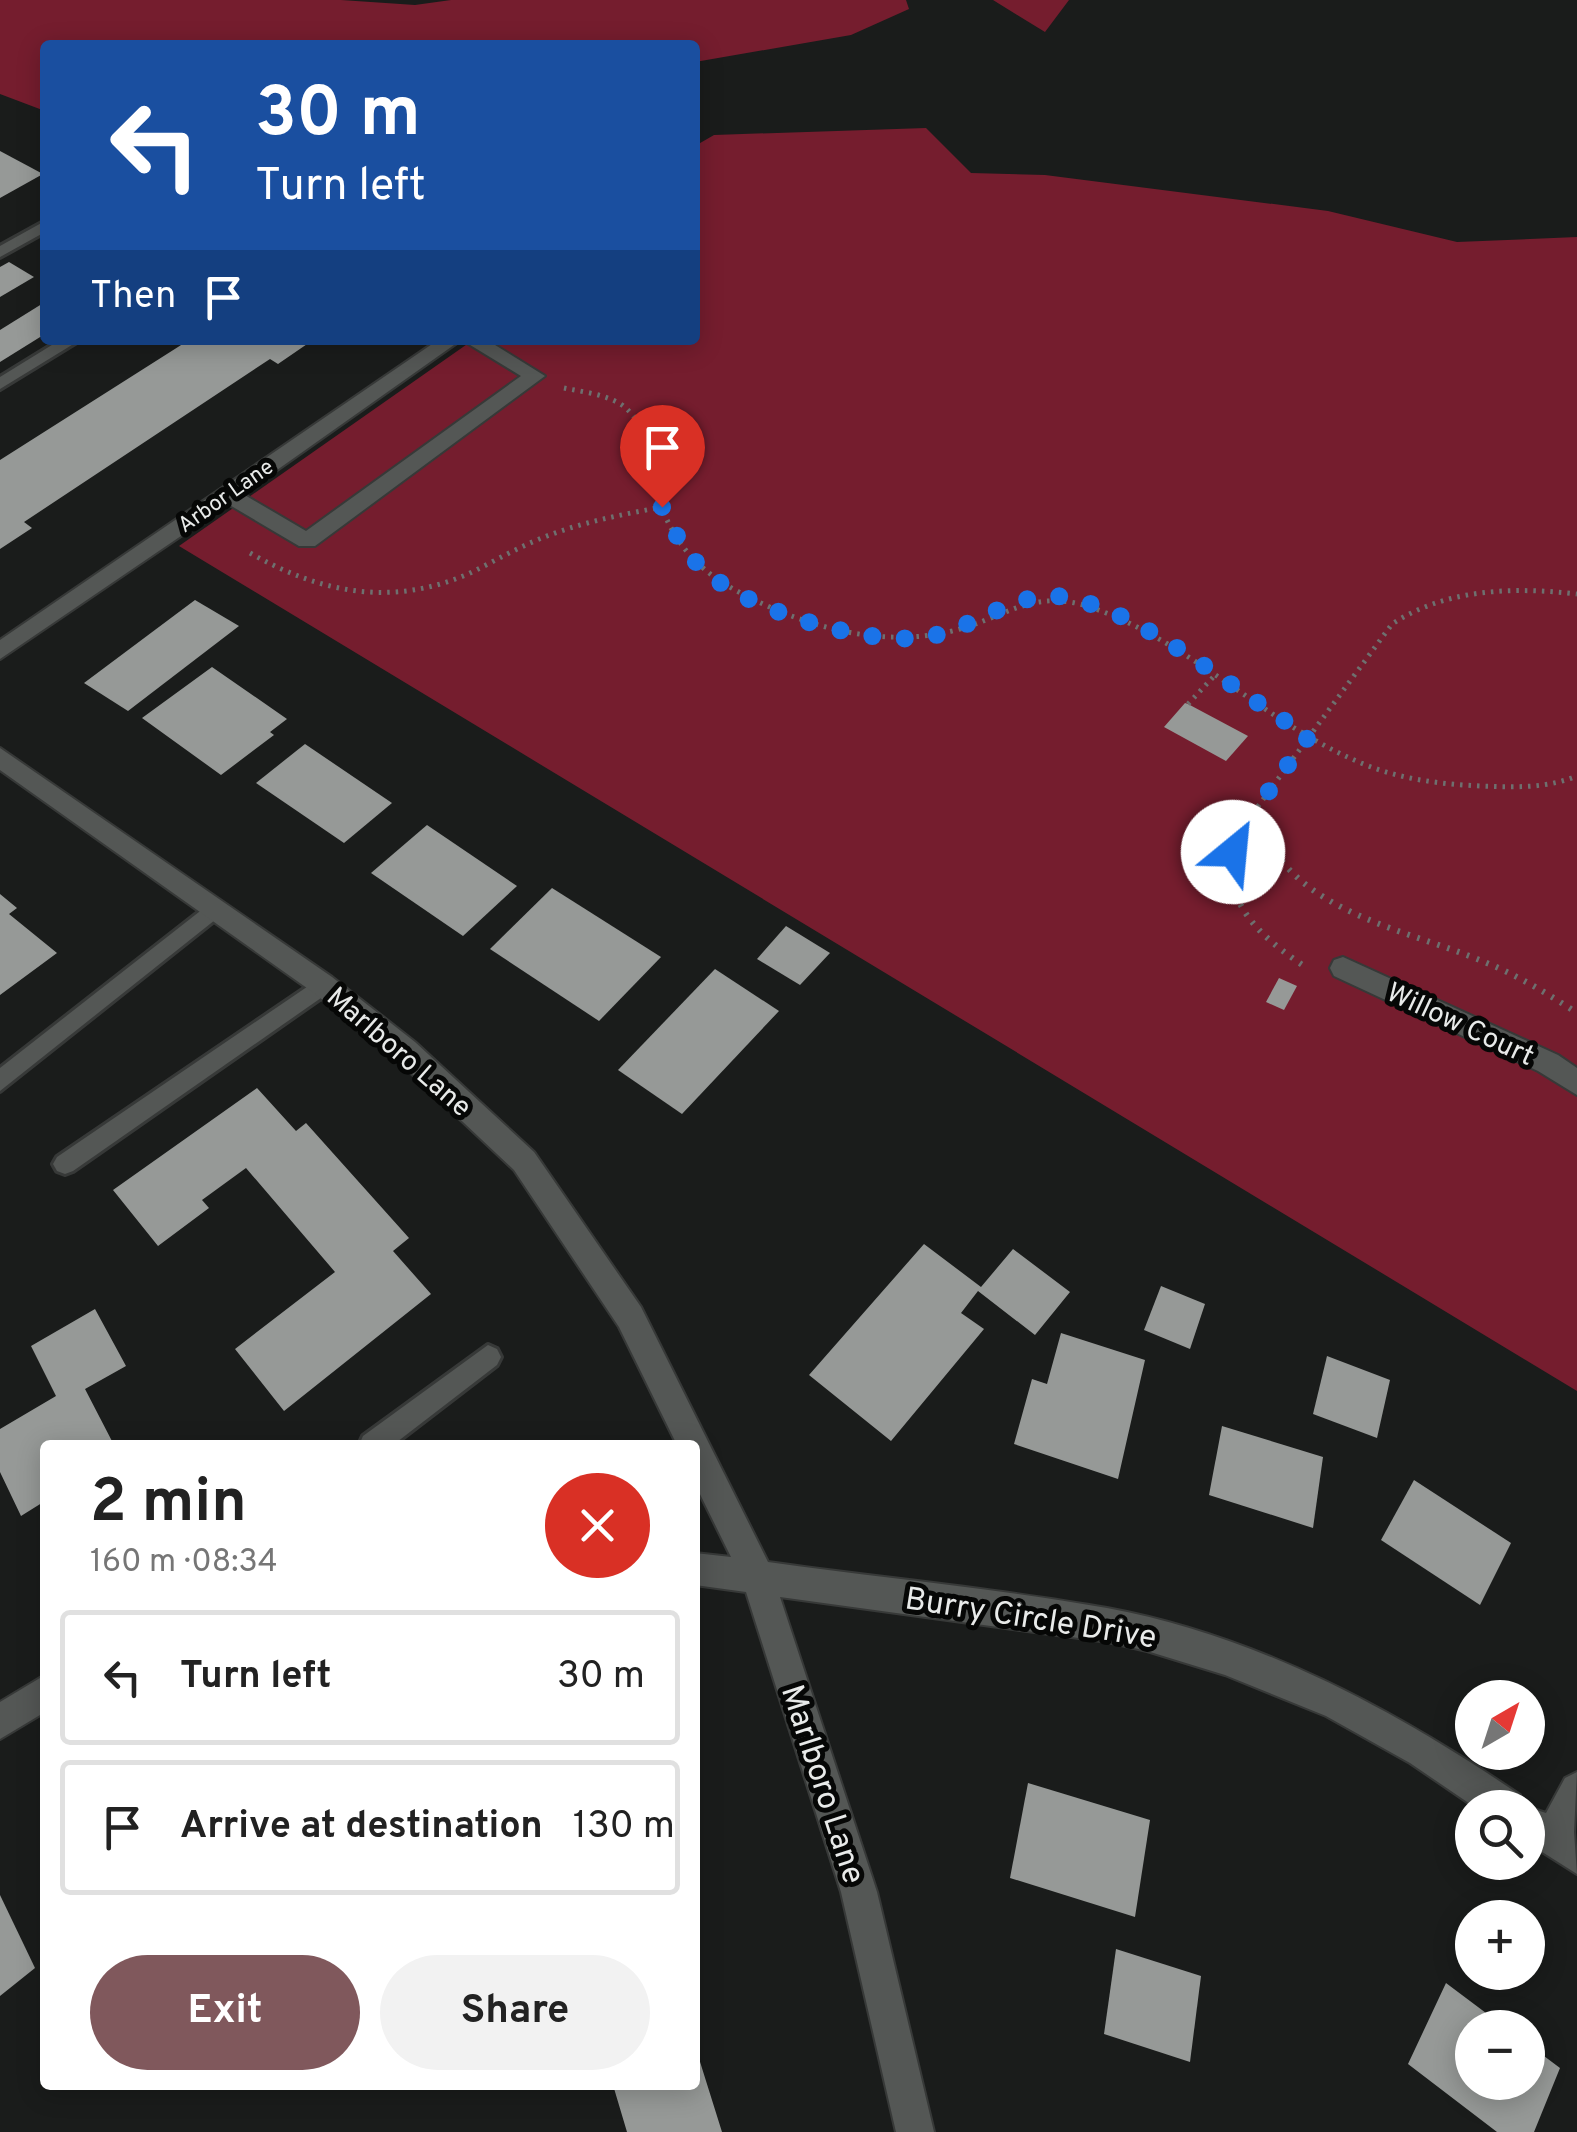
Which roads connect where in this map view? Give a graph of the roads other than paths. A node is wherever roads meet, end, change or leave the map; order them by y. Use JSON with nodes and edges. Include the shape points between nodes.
{"nodes":[{"id":1,"x":40,"y":229,"type":"edge"},
{"id":2,"x":0,"y":252,"type":"edge"},
{"id":3,"x":64,"y":345,"type":"edge"},
{"id":4,"x":438,"y":345,"type":"edge"},
{"id":5,"x":481,"y":345,"type":"edge"},
{"id":6,"x":0,"y":384,"type":"edge"},
{"id":7,"x":227,"y":494,"type":"junction"},
{"id":8,"x":0,"y":651,"type":"edge"},
{"id":9,"x":0,"y":757,"type":"edge"},
{"id":10,"x":213,"y":910,"type":"junction"},
{"id":11,"x":1343,"y":968,"type":"road end"},
{"id":12,"x":322,"y":985,"type":"junction"},
{"id":13,"x":0,"y":1082,"type":"edge"},
{"id":14,"x":1577,"y":1083,"type":"edge"},
{"id":15,"x":65,"y":1164,"type":"dead end"},
{"id":16,"x":488,"y":1357,"type":"dead end"},
{"id":17,"x":379,"y":1440,"type":"edge"},
{"id":18,"x":691,"y":1440,"type":"edge"},
{"id":19,"x":700,"y":1459,"type":"edge"},
{"id":20,"x":700,"y":1570,"type":"edge"},
{"id":21,"x":757,"y":1576,"type":"junction"},
{"id":22,"x":40,"y":1695,"type":"edge"},
{"id":23,"x":0,"y":1722,"type":"edge"},
{"id":24,"x":1480,"y":1790,"type":"edge"},
{"id":25,"x":1577,"y":1790,"type":"edge"},
{"id":26,"x":1552,"y":1838,"type":"edge"},
{"id":27,"x":915,"y":2132,"type":"edge"}],
"edges":[{"from":1,"to":2,"type":"lane"},
{"from":3,"to":6,"type":"lane"},
{"from":4,"to":7,"type":"street","name":"Arbor Lane"},
{"from":5,"to":7,"type":"street","via":[[535,376],[307,541]]},
{"from":7,"to":8,"type":"street","name":"Arbor Lane"},
{"from":9,"to":10,"type":"street","name":"Marlboro Lane"},
{"from":10,"to":12,"type":"street","name":"Marlboro Lane"},
{"from":10,"to":13,"type":"lane"},
{"from":11,"to":14,"type":"street","name":"Willow Court","via":[[1548,1062]]},
{"from":12,"to":15,"type":"lane"},
{"from":12,"to":18,"type":"street","name":"Marlboro Lane","via":[[405,1050],[524,1162],[630,1317]]},
{"from":16,"to":17,"type":"lane"},
{"from":19,"to":21,"type":"street","name":"Marlboro Lane"},
{"from":20,"to":21,"type":"street","name":"Burry Circle Drive"},
{"from":21,"to":24,"type":"street","name":"Burry Circle Drive","via":[[1171,1640],[1356,1714]]},
{"from":21,"to":27,"type":"street","name":"Marlboro Lane","via":[[859,1892]]},
{"from":22,"to":23,"type":"street"},
{"from":25,"to":26,"type":"street"}]}
